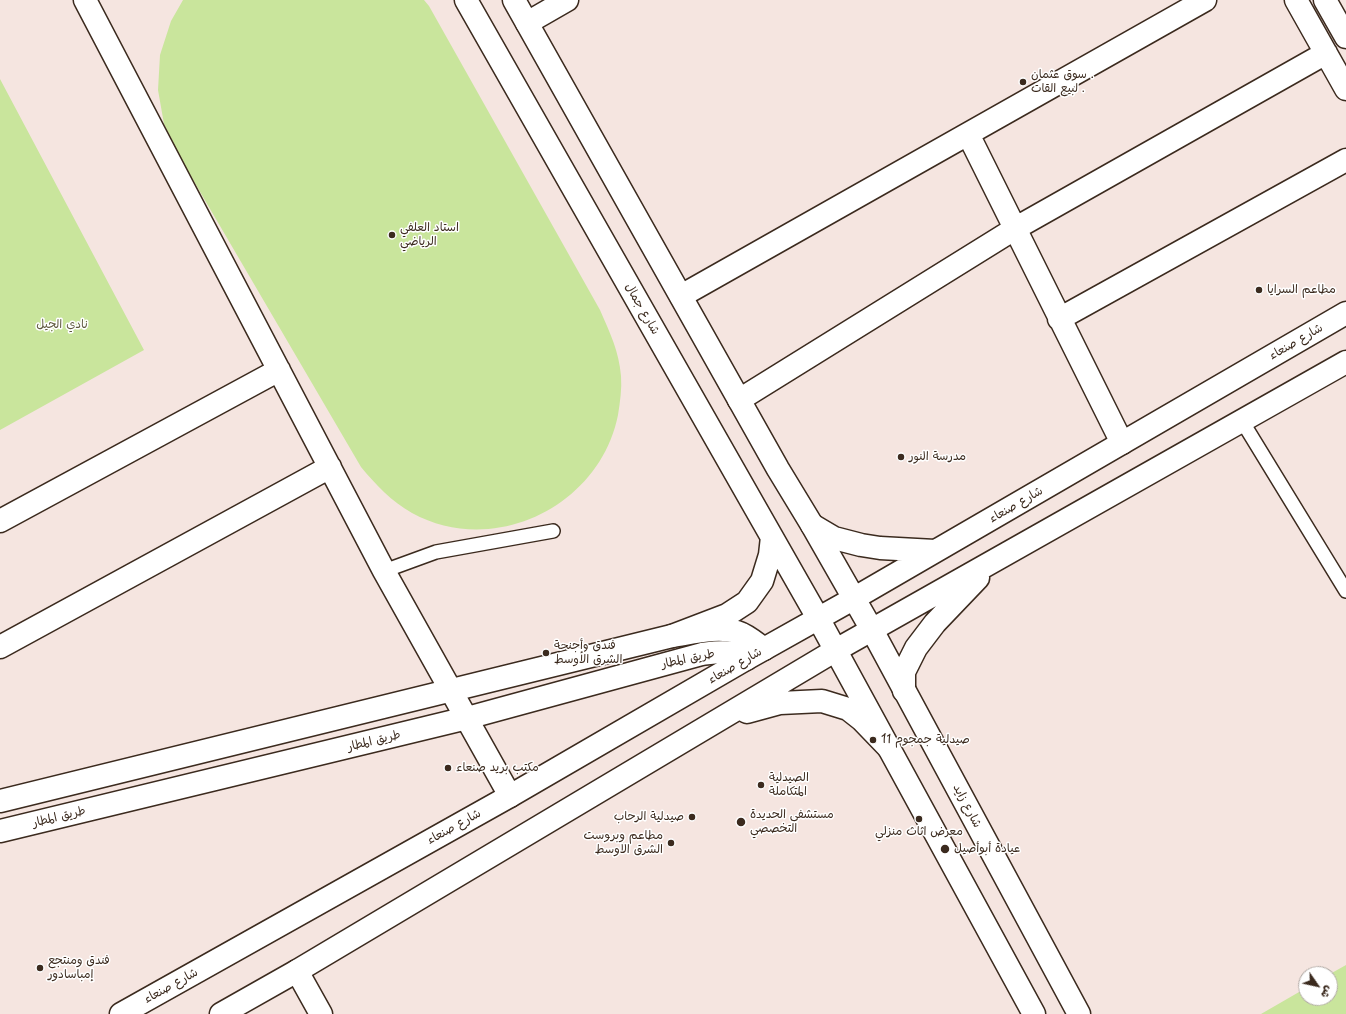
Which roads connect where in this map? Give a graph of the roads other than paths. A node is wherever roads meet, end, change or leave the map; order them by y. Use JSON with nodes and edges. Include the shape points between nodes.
{"nodes":[{"id":1,"x":85,"y":0,"type":"edge"},
{"id":2,"x":466,"y":0,"type":"edge"},
{"id":3,"x":514,"y":0,"type":"edge"},
{"id":4,"x":567,"y":0,"type":"edge"},
{"id":5,"x":1205,"y":0,"type":"edge"},
{"id":6,"x":1296,"y":0,"type":"edge"},
{"id":7,"x":1325,"y":0,"type":"edge"},
{"id":8,"x":527,"y":23,"type":"junction"},
{"id":9,"x":1346,"y":37,"type":"edge"},
{"id":10,"x":1326,"y":53,"type":"junction"},
{"id":11,"x":1346,"y":89,"type":"edge"},
{"id":12,"x":968,"y":134,"type":"junction"},
{"id":13,"x":1346,"y":160,"type":"edge"},
{"id":14,"x":1016,"y":228,"type":"junction"},
{"id":15,"x":681,"y":296,"type":"junction"},
{"id":16,"x":1346,"y":313,"type":"edge"},
{"id":17,"x":1059,"y":319,"type":"junction"},
{"id":18,"x":1346,"y":362,"type":"edge"},
{"id":19,"x":279,"y":370,"type":"junction"},
{"id":20,"x":739,"y":400,"type":"junction"},
{"id":21,"x":1242,"y":421,"type":"junction"},
{"id":22,"x":1122,"y":443,"type":"junction"},
{"id":23,"x":330,"y":467,"type":"junction"},
{"id":24,"x":0,"y":521,"type":"edge"},
{"id":25,"x":812,"y":524,"type":"junction"},
{"id":26,"x":553,"y":531,"type":"dead end"},
{"id":27,"x":772,"y":537,"type":"junction"},
{"id":28,"x":935,"y":552,"type":"junction"},
{"id":29,"x":995,"y":560,"type":"junction"},
{"id":30,"x":384,"y":571,"type":"junction"},
{"id":31,"x":1346,"y":592,"type":"edge"},
{"id":32,"x":853,"y":599,"type":"junction"},
{"id":33,"x":818,"y":618,"type":"junction"},
{"id":34,"x":872,"y":630,"type":"junction"},
{"id":35,"x":672,"y":636,"type":"junction"},
{"id":36,"x":0,"y":647,"type":"edge"},
{"id":37,"x":836,"y":650,"type":"junction"},
{"id":38,"x":755,"y":654,"type":"junction"},
{"id":39,"x":451,"y":690,"type":"junction"},
{"id":40,"x":904,"y":691,"type":"junction"},
{"id":41,"x":467,"y":718,"type":"junction"},
{"id":42,"x":722,"y":718,"type":"junction"},
{"id":43,"x":889,"y":748,"type":"junction"},
{"id":44,"x":510,"y":796,"type":"junction"},
{"id":45,"x":0,"y":801,"type":"edge"},
{"id":46,"x":0,"y":831,"type":"edge"},
{"id":47,"x":297,"y":971,"type":"junction"},
{"id":48,"x":121,"y":1014,"type":"edge"},
{"id":49,"x":221,"y":1014,"type":"edge"},
{"id":50,"x":321,"y":1014,"type":"edge"},
{"id":51,"x":1034,"y":1014,"type":"edge"},
{"id":52,"x":1078,"y":1014,"type":"edge"}],
"edges":[{"from":1,"to":19,"type":"main road"},
{"from":2,"to":27,"type":"main road","name":"شارع جمال"},
{"from":3,"to":8,"type":"main road"},
{"from":4,"to":8,"type":"main road"},
{"from":5,"to":12,"type":"main road"},
{"from":6,"to":10,"type":"main road"},
{"from":7,"to":9,"type":"main road"},
{"from":8,"to":15,"type":"main road"},
{"from":10,"to":11,"type":"main road"},
{"from":10,"to":14,"type":"main road"},
{"from":12,"to":14,"type":"main road"},
{"from":12,"to":15,"type":"main road"},
{"from":13,"to":17,"type":"main road"},
{"from":14,"to":17,"type":"main road"},
{"from":14,"to":20,"type":"main road"},
{"from":15,"to":20,"type":"main road"},
{"from":16,"to":22,"type":"main road","name":"شارع صنعاء"},
{"from":17,"to":22,"type":"main road"},
{"from":18,"to":21,"type":"main road"},
{"from":19,"to":23,"type":"main road"},
{"from":19,"to":24,"type":"main road"},
{"from":20,"to":25,"type":"main road"},
{"from":21,"to":29,"type":"main road"},
{"from":21,"to":31,"type":"lane"},
{"from":22,"to":28,"type":"main road","name":"شارع صنعاء"},
{"from":23,"to":30,"type":"main road"},
{"from":23,"to":36,"type":"main road"},
{"from":25,"to":28,"type":"main road","via":[[834,538],[880,548]]},
{"from":25,"to":32,"type":"main road"},
{"from":26,"to":30,"type":"lane","via":[[436,552]]},
{"from":27,"to":33,"type":"main road","name":"شارع جمال"},
{"from":27,"to":35,"type":"main road","via":[[762,581],[748,602],[727,615]]},
{"from":28,"to":32,"type":"main road","name":"شارع صنعاء"},
{"from":29,"to":34,"type":"main road"},
{"from":29,"to":40,"type":"main road","via":[[935,623],[916,648],[904,672]]},
{"from":30,"to":39,"type":"main road"},
{"from":32,"to":33,"type":"main road","name":"شارع صنعاء"},
{"from":32,"to":34,"type":"main road","name":"شارع زايد"},
{"from":33,"to":37,"type":"main road"},
{"from":33,"to":38,"type":"main road","name":"شارع صنعاء"},
{"from":34,"to":37,"type":"main road"},
{"from":34,"to":40,"type":"main road","name":"شارع زايد"},
{"from":35,"to":38,"type":"main road","via":[[707,630],[738,632]]},
{"from":35,"to":39,"type":"main road"},
{"from":37,"to":42,"type":"main road"},
{"from":37,"to":43,"type":"main road"},
{"from":38,"to":41,"type":"main road","name":"طريق المطار","via":[[702,654]]},
{"from":38,"to":44,"type":"main road","name":"شارع صنعاء"},
{"from":39,"to":41,"type":"main road"},
{"from":39,"to":45,"type":"main road"},
{"from":40,"to":52,"type":"main road","name":"شارع زايد"},
{"from":41,"to":44,"type":"main road"},
{"from":41,"to":46,"type":"main road","name":"طريق المطار"},
{"from":42,"to":43,"type":"main road","via":[[780,703],[822,701],[848,709]]},
{"from":42,"to":47,"type":"main road"},
{"from":43,"to":51,"type":"main road"},
{"from":44,"to":48,"type":"main road","name":"شارع صنعاء"},
{"from":47,"to":49,"type":"main road"},
{"from":47,"to":50,"type":"main road"}]}
